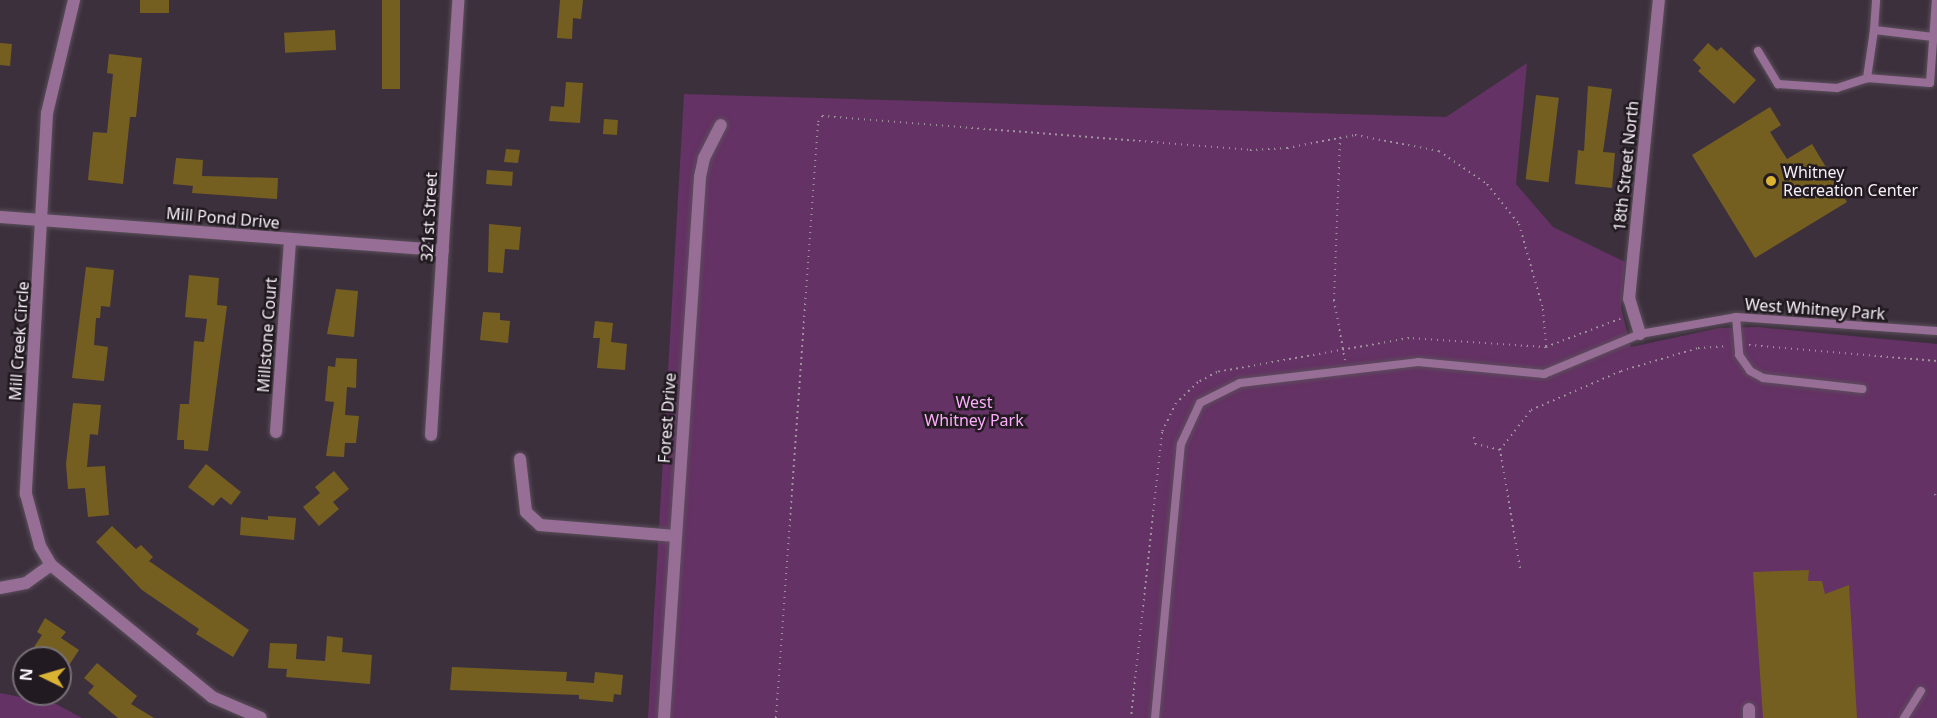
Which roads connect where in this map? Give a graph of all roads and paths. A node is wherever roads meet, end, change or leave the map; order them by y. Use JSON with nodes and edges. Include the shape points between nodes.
{"nodes":[{"id":1,"x":74,"y":0,"type":"edge"},
{"id":2,"x":458,"y":0,"type":"edge"},
{"id":3,"x":1659,"y":0,"type":"edge"},
{"id":4,"x":1876,"y":0,"type":"edge"},
{"id":5,"x":1936,"y":0,"type":"edge"},
{"id":6,"x":1874,"y":30,"type":"junction"},
{"id":7,"x":1933,"y":37,"type":"junction"},
{"id":8,"x":1758,"y":51,"type":"dead end"},
{"id":9,"x":1867,"y":78,"type":"junction"},
{"id":10,"x":721,"y":125,"type":"dead end"},
{"id":11,"x":1340,"y":137,"type":"junction"},
{"id":12,"x":0,"y":217,"type":"edge"},
{"id":13,"x":43,"y":221,"type":"junction"},
{"id":14,"x":290,"y":240,"type":"junction"},
{"id":15,"x":443,"y":250,"type":"junction"},
{"id":16,"x":1736,"y":317,"type":"junction"},
{"id":17,"x":1622,"y":318,"type":"dead end"},
{"id":18,"x":1937,"y":331,"type":"edge"},
{"id":19,"x":1640,"y":334,"type":"junction"},
{"id":20,"x":1738,"y":345,"type":"junction"},
{"id":21,"x":1546,"y":347,"type":"junction"},
{"id":22,"x":1343,"y":348,"type":"junction"},
{"id":23,"x":1345,"y":360,"type":"dead end"},
{"id":24,"x":1937,"y":361,"type":"edge"},
{"id":25,"x":1862,"y":389,"type":"dead end"},
{"id":26,"x":276,"y":432,"type":"dead end"},
{"id":27,"x":431,"y":435,"type":"dead end"},
{"id":28,"x":1473,"y":437,"type":"dead end"},
{"id":29,"x":1500,"y":450,"type":"junction"},
{"id":30,"x":520,"y":459,"type":"dead end"},
{"id":31,"x":1935,"y":495,"type":"dead end"},
{"id":32,"x":1937,"y":499,"type":"edge"},
{"id":33,"x":676,"y":536,"type":"junction"},
{"id":34,"x":51,"y":565,"type":"junction"},
{"id":35,"x":1520,"y":568,"type":"dead end"},
{"id":36,"x":0,"y":588,"type":"edge"},
{"id":37,"x":1921,"y":691,"type":"dead end"},
{"id":38,"x":261,"y":718,"type":"edge"},
{"id":39,"x":664,"y":718,"type":"edge"},
{"id":40,"x":776,"y":718,"type":"edge"},
{"id":41,"x":1131,"y":718,"type":"edge"},
{"id":42,"x":1155,"y":718,"type":"edge"},
{"id":43,"x":1904,"y":718,"type":"edge"}],
"edges":[{"from":1,"to":13,"type":"street","name":"Mill Creek Circle","via":[[47,113]]},
{"from":2,"to":15,"type":"street","name":"321st Street"},
{"from":3,"to":19,"type":"street","name":"18th Street North","via":[[1629,299]]},
{"from":4,"to":6,"type":"lane"},
{"from":5,"to":7,"type":"lane"},
{"from":6,"to":7,"type":"lane"},
{"from":6,"to":9,"type":"lane"},
{"from":7,"to":9,"type":"lane","via":[[1930,83]]},
{"from":8,"to":9,"type":"lane","via":[[1778,84],[1837,88]]},
{"from":10,"to":33,"type":"street","name":"Forest Drive","via":[[704,158],[700,177]]},
{"from":11,"to":21,"type":"path","via":[[1383,138],[1439,151],[1487,184],[1519,224],[1530,252],[1543,309]]},
{"from":11,"to":22,"type":"path","via":[[1334,300]]},
{"from":11,"to":40,"type":"path","via":[[1287,148],[1250,150],[822,116],[818,122]]},
{"from":12,"to":13,"type":"street","name":"Mill Pond Drive"},
{"from":13,"to":14,"type":"street","name":"Mill Pond Drive"},
{"from":13,"to":34,"type":"street","name":"Mill Creek Circle","via":[[26,494],[40,546]]},
{"from":14,"to":15,"type":"street","name":"Mill Pond Drive"},
{"from":14,"to":26,"type":"street","name":"Millstone Court"},
{"from":15,"to":27,"type":"street","name":"321st Street"},
{"from":16,"to":18,"type":"lane","name":"West Whitney Park"},
{"from":16,"to":19,"type":"lane","name":"West Whitney Park"},
{"from":16,"to":20,"type":"lane"},
{"from":17,"to":21,"type":"path"},
{"from":19,"to":42,"type":"lane","name":"West Whitney Park","via":[[1544,374],[1418,362],[1240,383],[1200,403],[1181,444]]},
{"from":20,"to":24,"type":"path"},
{"from":20,"to":25,"type":"lane","via":[[1742,365],[1763,378]]},
{"from":20,"to":29,"type":"path","via":[[1698,348],[1632,367],[1545,402],[1531,410]]},
{"from":21,"to":22,"type":"path","via":[[1432,338]]},
{"from":22,"to":23,"type":"path"},
{"from":22,"to":41,"type":"path","via":[[1216,372],[1198,382],[1170,414],[1156,467]]},
{"from":28,"to":29,"type":"path","via":[[1475,444]]},
{"from":29,"to":35,"type":"path"},
{"from":30,"to":33,"type":"street","via":[[526,512],[540,525]]},
{"from":31,"to":32,"type":"path"},
{"from":33,"to":39,"type":"street","name":"Forest Drive"},
{"from":34,"to":36,"type":"street","via":[[26,583]]},
{"from":34,"to":38,"type":"street","name":"Mill Creek Circle","via":[[212,697]]},
{"from":37,"to":43,"type":"lane"}]}
